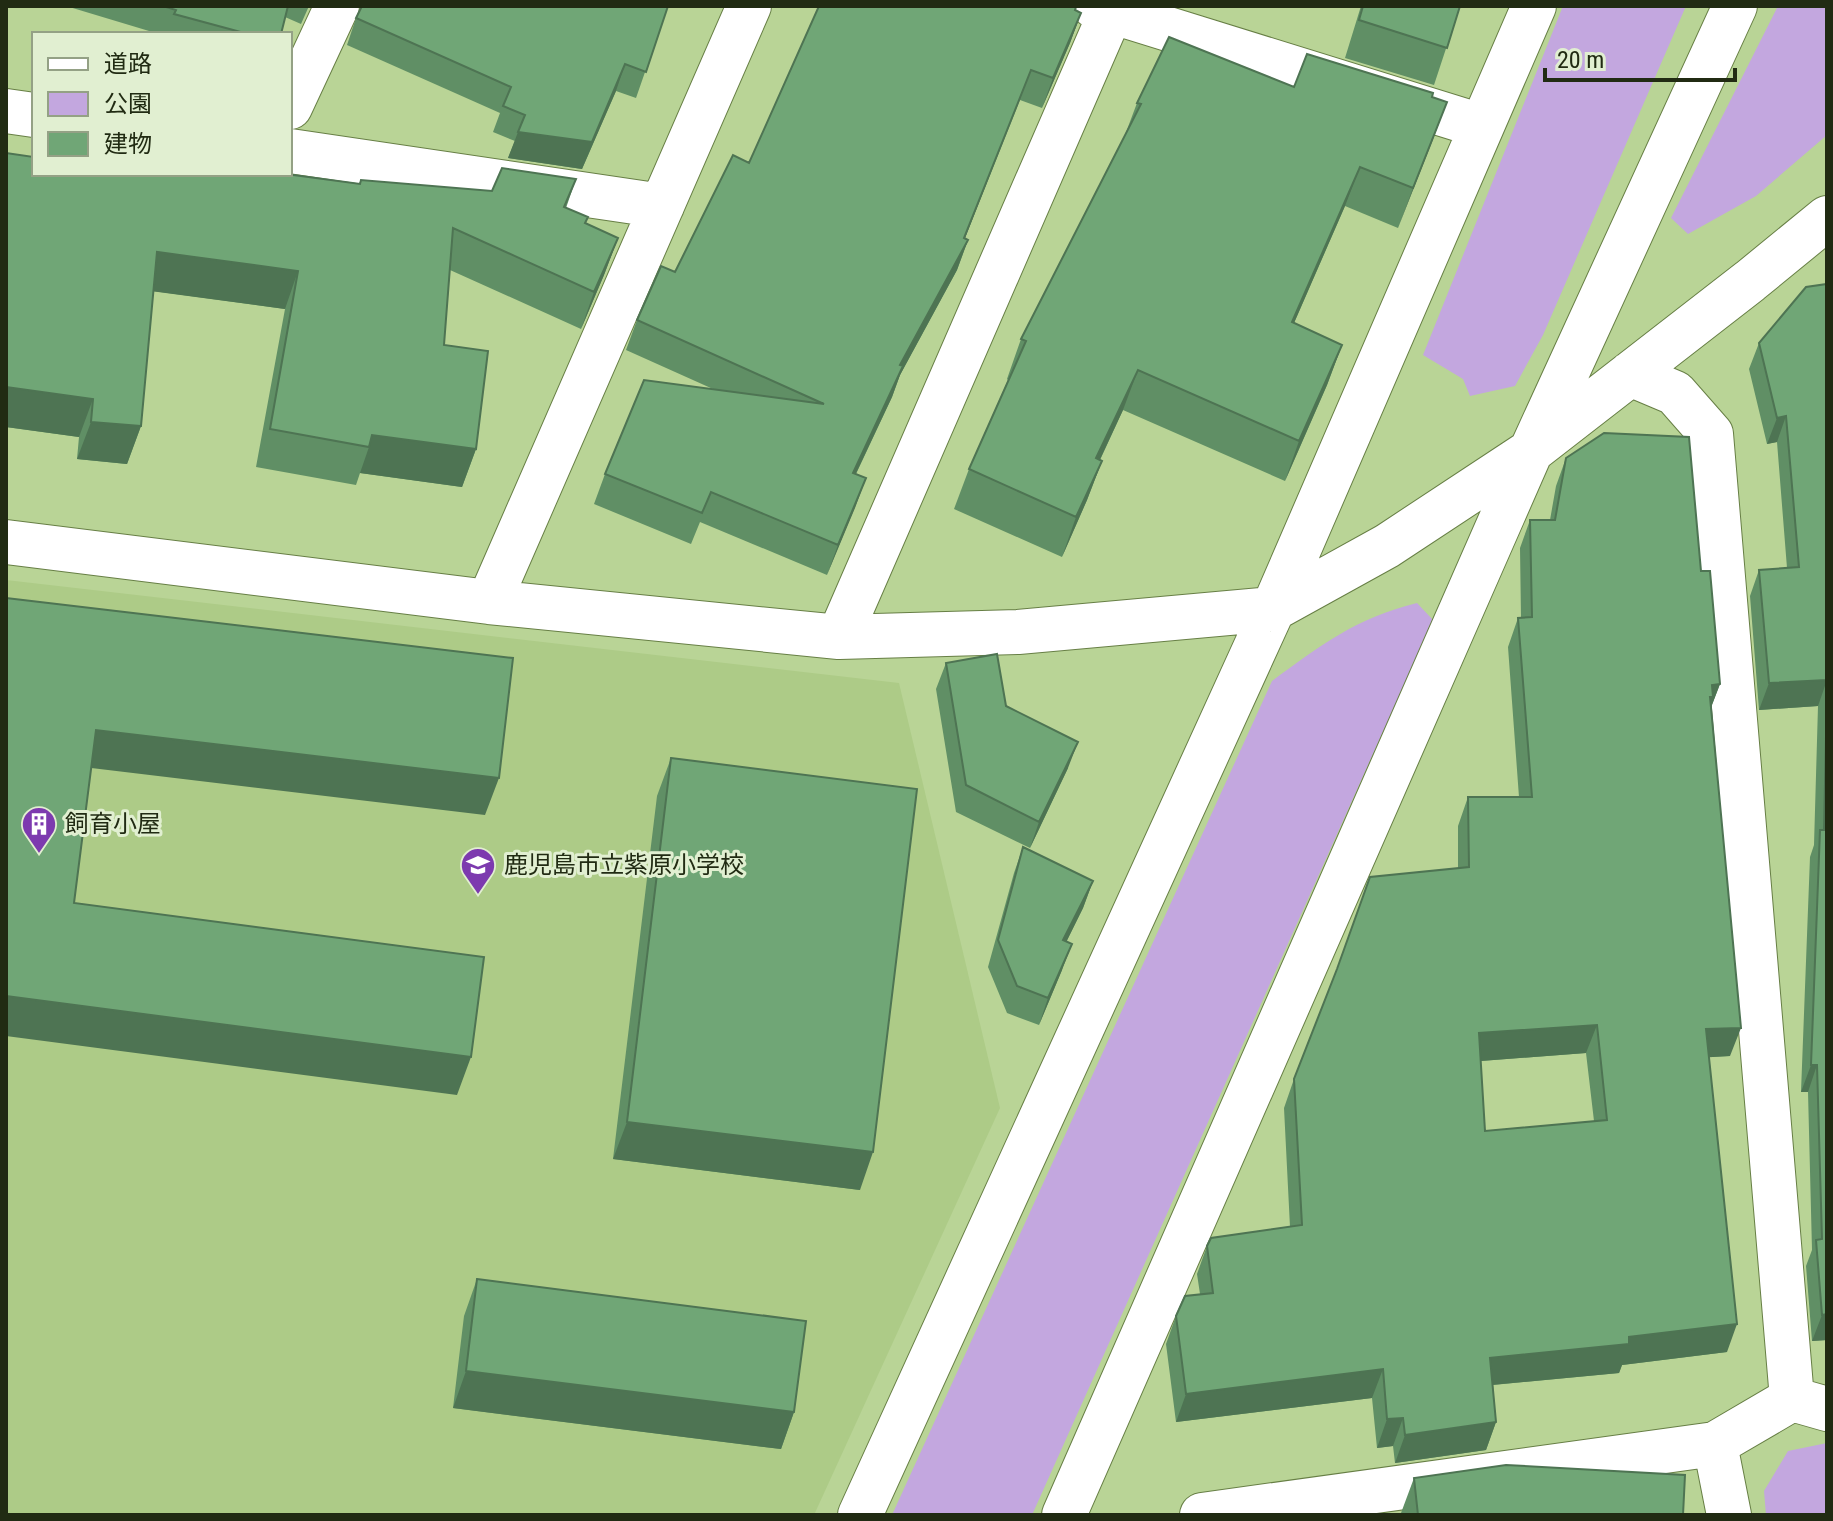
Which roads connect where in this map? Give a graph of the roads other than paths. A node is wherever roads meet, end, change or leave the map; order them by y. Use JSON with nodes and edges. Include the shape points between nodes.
{"nodes":[{"id":1,"x":337,"y":6,"type":"edge"},
{"id":2,"x":749,"y":6,"type":"edge"},
{"id":3,"x":1534,"y":6,"type":"edge"},
{"id":4,"x":1735,"y":6,"type":"edge"},
{"id":5,"x":1102,"y":9,"type":"edge"},
{"id":6,"x":292,"y":103,"type":"edge"},
{"id":7,"x":6,"y":111,"type":"edge"},
{"id":8,"x":32,"y":115,"type":"edge"},
{"id":9,"x":1481,"y":126,"type":"junction"},
{"id":10,"x":292,"y":151,"type":"edge"},
{"id":11,"x":662,"y":206,"type":"junction"},
{"id":12,"x":1827,"y":218,"type":"edge"},
{"id":13,"x":1630,"y":374,"type":"junction"},
{"id":14,"x":1531,"y":451,"type":"junction"},
{"id":15,"x":6,"y":542,"type":"edge"},
{"id":16,"x":489,"y":602,"type":"junction"},
{"id":17,"x":1273,"y":609,"type":"junction"},
{"id":18,"x":839,"y":637,"type":"junction"},
{"id":19,"x":1810,"y":1404,"type":"edge"},
{"id":20,"x":1715,"y":1444,"type":"junction"},
{"id":21,"x":860,"y":1515,"type":"edge"},
{"id":22,"x":1064,"y":1515,"type":"edge"},
{"id":23,"x":1202,"y":1515,"type":"edge"},
{"id":24,"x":1729,"y":1515,"type":"edge"}],
"edges":[{"from":1,"to":6,"type":"street"},
{"from":2,"to":11,"type":"street"},
{"from":3,"to":9,"type":"street"},
{"from":4,"to":14,"type":"street"},
{"from":5,"to":9,"type":"street"},
{"from":5,"to":18,"type":"street"},
{"from":7,"to":8,"type":"street"},
{"from":9,"to":17,"type":"street"},
{"from":10,"to":11,"type":"street"},
{"from":11,"to":16,"type":"street"},
{"from":12,"to":13,"type":"street"},
{"from":13,"to":14,"type":"street"},
{"from":13,"to":19,"type":"street","via":[[1675,393],[1711,434]]},
{"from":14,"to":17,"type":"street","via":[[1387,546]]},
{"from":14,"to":22,"type":"street"},
{"from":15,"to":16,"type":"street"},
{"from":16,"to":18,"type":"street"},
{"from":17,"to":18,"type":"street","via":[[1018,632]]},
{"from":17,"to":21,"type":"street"},
{"from":19,"to":20,"type":"street"},
{"from":20,"to":23,"type":"street"},
{"from":20,"to":24,"type":"street"}]}
